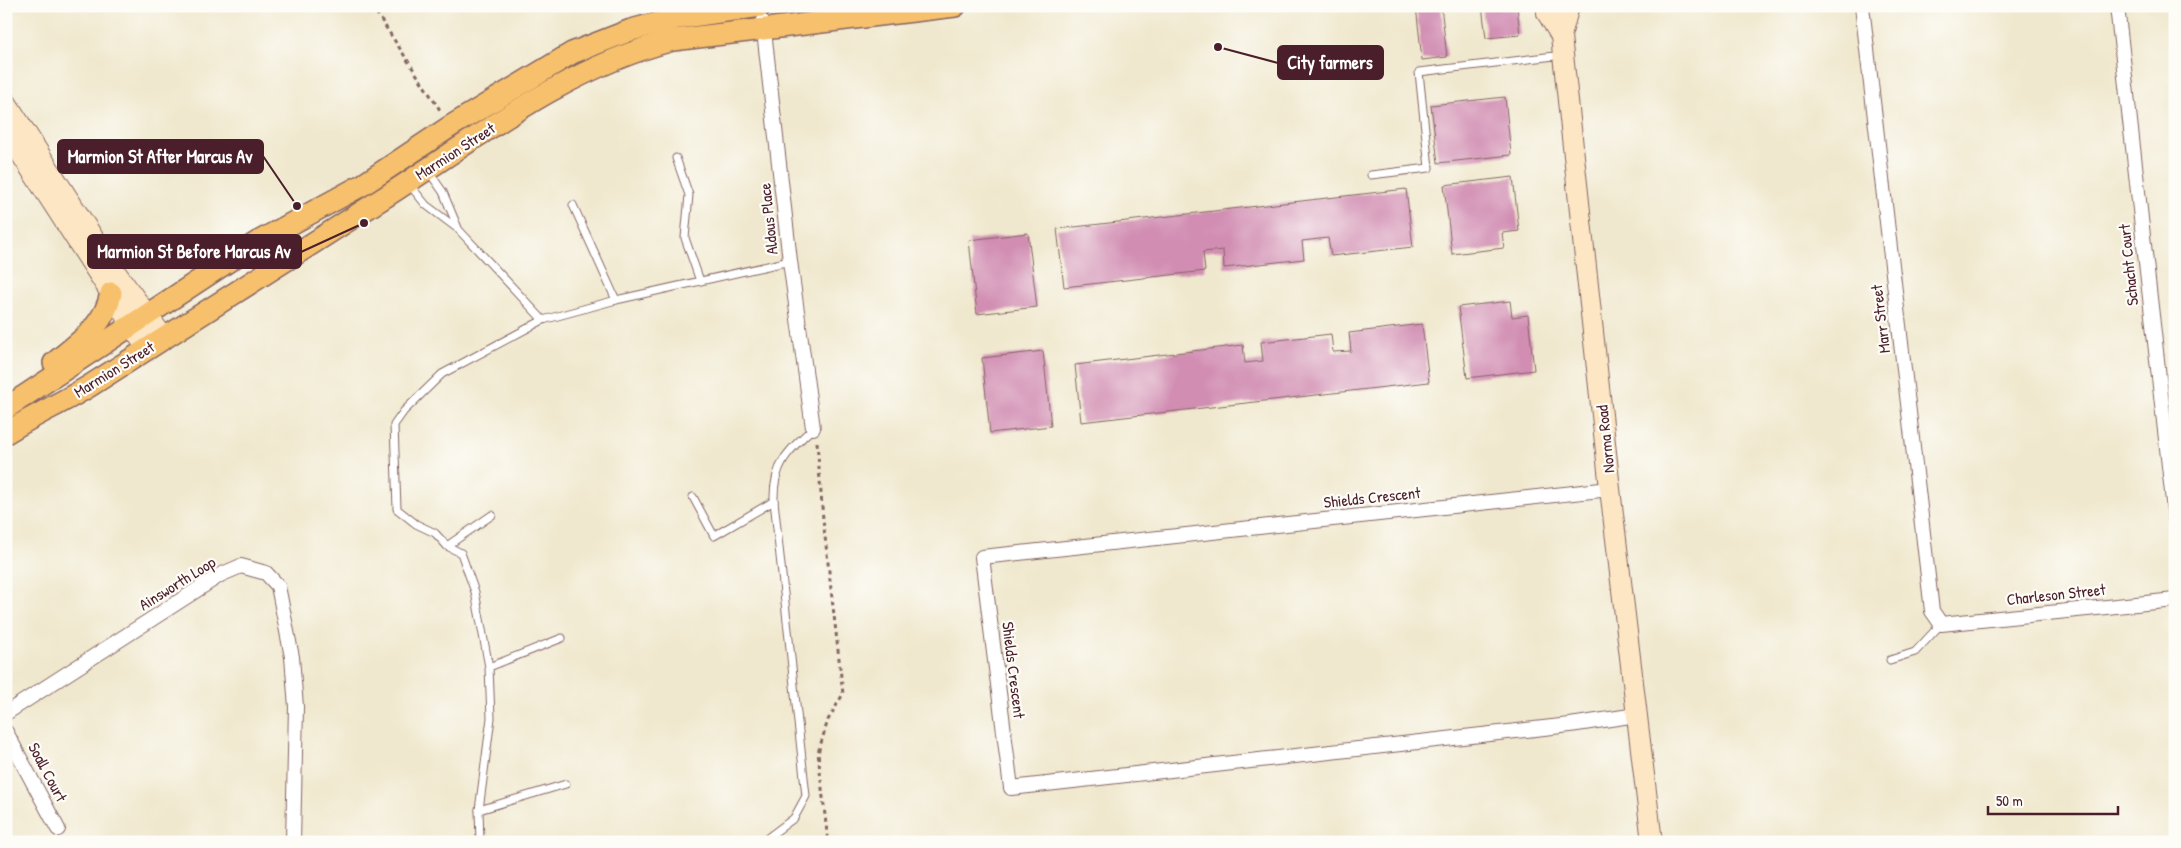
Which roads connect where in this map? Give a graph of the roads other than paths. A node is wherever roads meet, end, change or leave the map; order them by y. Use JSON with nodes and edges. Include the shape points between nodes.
{"nodes":[{"id":1,"x":761,"y":6,"type":"edge"},
{"id":2,"x":955,"y":6,"type":"edge"},
{"id":3,"x":1547,"y":6,"type":"edge"},
{"id":4,"x":1569,"y":6,"type":"edge"},
{"id":5,"x":1862,"y":6,"type":"edge"},
{"id":6,"x":2117,"y":6,"type":"edge"},
{"id":7,"x":764,"y":28,"type":"junction"},
{"id":8,"x":1562,"y":46,"type":"junction"},
{"id":9,"x":6,"y":102,"type":"edge"},
{"id":10,"x":6,"y":131,"type":"edge"},
{"id":11,"x":676,"y":158,"type":"dead end"},
{"id":12,"x":420,"y":160,"type":"junction"},
{"id":13,"x":401,"y":172,"type":"junction"},
{"id":14,"x":1371,"y":175,"type":"dead end"},
{"id":15,"x":573,"y":205,"type":"dead end"},
{"id":16,"x":458,"y":229,"type":"junction"},
{"id":17,"x":790,"y":261,"type":"junction"},
{"id":18,"x":700,"y":281,"type":"junction"},
{"id":19,"x":111,"y":293,"type":"junction"},
{"id":20,"x":616,"y":300,"type":"junction"},
{"id":21,"x":543,"y":320,"type":"junction"},
{"id":22,"x":140,"y":321,"type":"junction"},
{"id":23,"x":155,"y":344,"type":"junction"},
{"id":24,"x":6,"y":404,"type":"edge"},
{"id":25,"x":6,"y":408,"type":"edge"},
{"id":26,"x":813,"y":428,"type":"joint"},
{"id":27,"x":6,"y":433,"type":"edge"},
{"id":28,"x":1610,"y":489,"type":"junction"},
{"id":29,"x":693,"y":497,"type":"dead end"},
{"id":30,"x":774,"y":501,"type":"junction"},
{"id":31,"x":492,"y":515,"type":"dead end"},
{"id":32,"x":2175,"y":519,"type":"edge"},
{"id":33,"x":447,"y":546,"type":"junction"},
{"id":34,"x":2175,"y":600,"type":"edge"},
{"id":35,"x":1941,"y":624,"type":"junction"},
{"id":36,"x":562,"y":638,"type":"dead end"},
{"id":37,"x":1890,"y":660,"type":"dead end"},
{"id":38,"x":488,"y":667,"type":"junction"},
{"id":39,"x":6,"y":713,"type":"edge"},
{"id":40,"x":1637,"y":715,"type":"junction"},
{"id":41,"x":6,"y":732,"type":"edge"},
{"id":42,"x":566,"y":784,"type":"dead end"},
{"id":43,"x":479,"y":810,"type":"junction"},
{"id":44,"x":58,"y":829,"type":"dead end"},
{"id":45,"x":293,"y":842,"type":"edge"},
{"id":46,"x":480,"y":842,"type":"edge"},
{"id":47,"x":762,"y":842,"type":"edge"},
{"id":48,"x":1652,"y":842,"type":"edge"}],
"edges":[{"from":1,"to":7,"type":"street","name":"Aldous Place"},
{"from":1,"to":12,"type":"main road","name":"Marmion Street","via":[[677,18],[601,40],[572,53],[450,126]]},
{"from":2,"to":7,"type":"main road","name":"Marmion Street"},
{"from":3,"to":8,"type":"street","name":"Norma Road"},
{"from":4,"to":8,"type":"street","name":"Norma Road"},
{"from":5,"to":35,"type":"street","name":"Marr Street","via":[[1932,611]]},
{"from":6,"to":32,"type":"street","name":"Schacht Court"},
{"from":7,"to":12,"type":"main road","name":"Marmion Street","via":[[673,40],[638,49],[562,82]]},
{"from":7,"to":17,"type":"street","name":"Aldous Place"},
{"from":8,"to":14,"type":"lane","via":[[1419,72],[1429,168]]},
{"from":8,"to":28,"type":"street","name":"Norma Road"},
{"from":9,"to":22,"type":"street","via":[[114,270]]},
{"from":10,"to":19,"type":"street"},
{"from":11,"to":18,"type":"lane","via":[[689,195],[685,238]]},
{"from":12,"to":13,"type":"main road","name":"Marmion Street"},
{"from":12,"to":16,"type":"lane","via":[[443,192]]},
{"from":13,"to":16,"type":"lane","via":[[426,205]]},
{"from":13,"to":22,"type":"main road","name":"Marmion Street","via":[[364,184],[256,243]]},
{"from":13,"to":23,"type":"main road","name":"Marmion Street"},
{"from":15,"to":20,"type":"lane"},
{"from":16,"to":21,"type":"lane"},
{"from":17,"to":18,"type":"lane"},
{"from":17,"to":26,"type":"street","name":"Aldous Place"},
{"from":18,"to":20,"type":"lane"},
{"from":19,"to":22,"type":"street"},
{"from":19,"to":24,"type":"main road","via":[[97,327]]},
{"from":20,"to":21,"type":"lane"},
{"from":21,"to":33,"type":"lane","via":[[442,374],[394,424],[397,509],[416,524],[435,533]]},
{"from":22,"to":23,"type":"street"},
{"from":22,"to":25,"type":"main road","name":"Marmion Street"},
{"from":23,"to":27,"type":"main road","name":"Marmion Street"},
{"from":26,"to":30,"type":"lane","via":[[789,451],[774,479]]},
{"from":28,"to":40,"type":"street","name":"Norma Road"},
{"from":28,"to":40,"type":"street","name":"Shields Crescent","via":[[982,557],[1011,788]]},
{"from":29,"to":30,"type":"lane","via":[[714,536]]},
{"from":30,"to":47,"type":"lane","via":[[806,796],[794,818]]},
{"from":31,"to":33,"type":"lane"},
{"from":33,"to":38,"type":"lane","via":[[460,553],[474,592]]},
{"from":34,"to":35,"type":"street","name":"Charleson Street"},
{"from":35,"to":37,"type":"lane","via":[[1915,652]]},
{"from":36,"to":38,"type":"lane"},
{"from":38,"to":43,"type":"lane","via":[[492,718]]},
{"from":39,"to":45,"type":"street","name":"Ainsworth Loop","via":[[220,575],[240,566],[266,573],[278,586],[292,657],[296,707]]},
{"from":40,"to":48,"type":"street","name":"Norma Road"},
{"from":41,"to":44,"type":"street","name":"Soall Court"},
{"from":42,"to":43,"type":"lane"},
{"from":43,"to":46,"type":"lane"}]}
